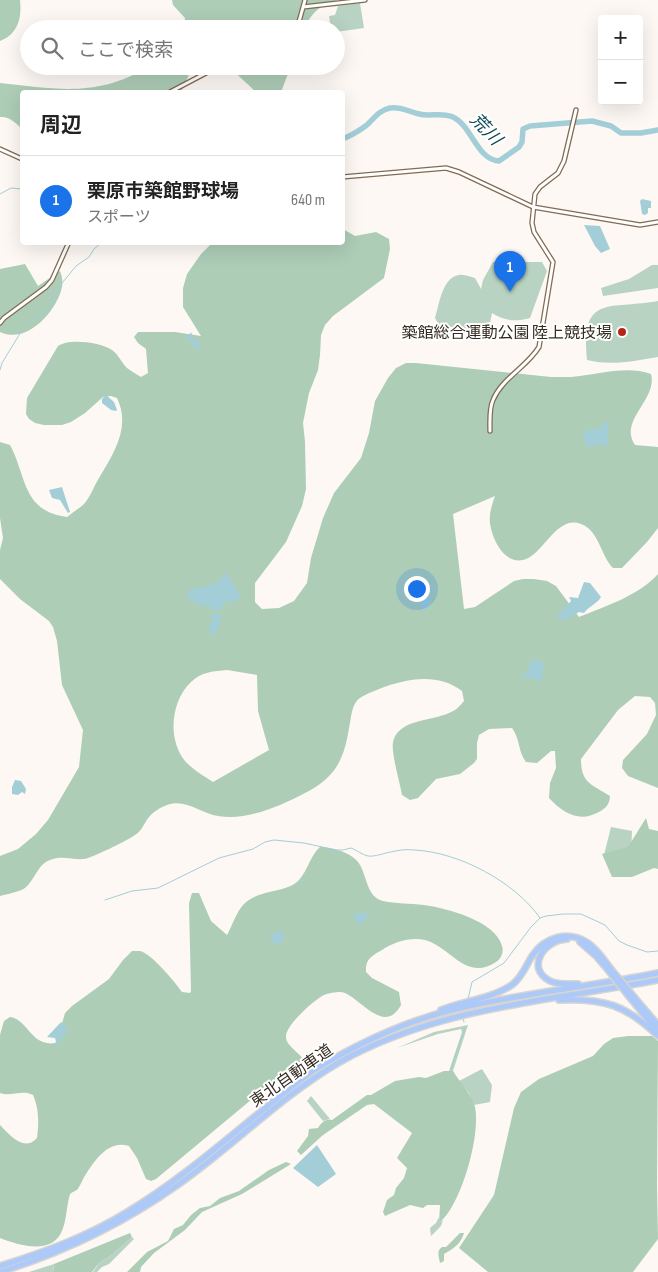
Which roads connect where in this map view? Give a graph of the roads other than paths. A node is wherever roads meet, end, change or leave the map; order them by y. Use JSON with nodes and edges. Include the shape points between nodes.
{"nodes":[{"id":1,"x":304,"y":0,"type":"edge"},
{"id":2,"x":365,"y":0,"type":"edge"},
{"id":3,"x":303,"y":7,"type":"junction"},
{"id":4,"x":299,"y":20,"type":"edge"},
{"id":5,"x":202,"y":75,"type":"edge"},
{"id":6,"x":174,"y":90,"type":"edge"},
{"id":7,"x":576,"y":110,"type":"dead end"},
{"id":8,"x":0,"y":149,"type":"edge"},
{"id":9,"x":20,"y":158,"type":"edge"},
{"id":10,"x":345,"y":177,"type":"edge"},
{"id":11,"x":533,"y":207,"type":"junction"},
{"id":12,"x":658,"y":222,"type":"edge"},
{"id":13,"x":69,"y":245,"type":"edge"},
{"id":14,"x":0,"y":323,"type":"edge"},
{"id":15,"x":490,"y":430,"type":"dead end"},
{"id":16,"x":610,"y":969,"type":"junction"},
{"id":17,"x":658,"y":973,"type":"edge"},
{"id":18,"x":658,"y":980,"type":"edge"},
{"id":19,"x":592,"y":984,"type":"junction"},
{"id":20,"x":633,"y":998,"type":"junction"},
{"id":21,"x":521,"y":1004,"type":"junction"},
{"id":22,"x":658,"y":1025,"type":"edge"},
{"id":23,"x":399,"y":1028,"type":"junction"},
{"id":24,"x":658,"y":1032,"type":"edge"},
{"id":25,"x":658,"y":1036,"type":"edge"},
{"id":26,"x":0,"y":1266,"type":"edge"},
{"id":27,"x":0,"y":1272,"type":"edge"}],
"edges":[{"from":1,"to":3,"type":"street"},
{"from":2,"to":3,"type":"street"},
{"from":3,"to":4,"type":"street"},
{"from":5,"to":6,"type":"street"},
{"from":7,"to":11,"type":"street","via":[[561,167],[535,194]]},
{"from":8,"to":9,"type":"street"},
{"from":10,"to":11,"type":"street","via":[[446,168]]},
{"from":11,"to":12,"type":"street","via":[[640,225]]},
{"from":11,"to":15,"type":"street","via":[[534,232],[553,262],[540,340],[534,355],[500,387],[493,401]]},
{"from":13,"to":14,"type":"street","via":[[46,288]]},
{"from":16,"to":19,"type":"highway","via":[[589,948],[574,940],[556,940],[542,951],[539,966],[547,979],[561,984]]},
{"from":16,"to":20,"type":"highway","bridge":true},
{"from":16,"to":23,"type":"highway","via":[[588,943],[578,938],[559,936],[541,946],[521,976],[502,990]]},
{"from":17,"to":19,"type":"highway","name":"東北自動車道"},
{"from":18,"to":21,"type":"highway","name":"東北自動車道"},
{"from":19,"to":23,"type":"highway","name":"東北自動車道","via":[[473,1005]]},
{"from":20,"to":22,"type":"highway"},
{"from":20,"to":24,"type":"highway"},
{"from":21,"to":25,"type":"highway","via":[[579,1000],[607,1003],[629,1012]]},
{"from":21,"to":27,"type":"highway","name":"東北自動車道","via":[[431,1023],[358,1053],[281,1102],[180,1184],[132,1216],[53,1254]]},
{"from":23,"to":26,"type":"highway","name":"東北自動車道","via":[[354,1047],[314,1070],[184,1174],[130,1211],[83,1236]]}]}
